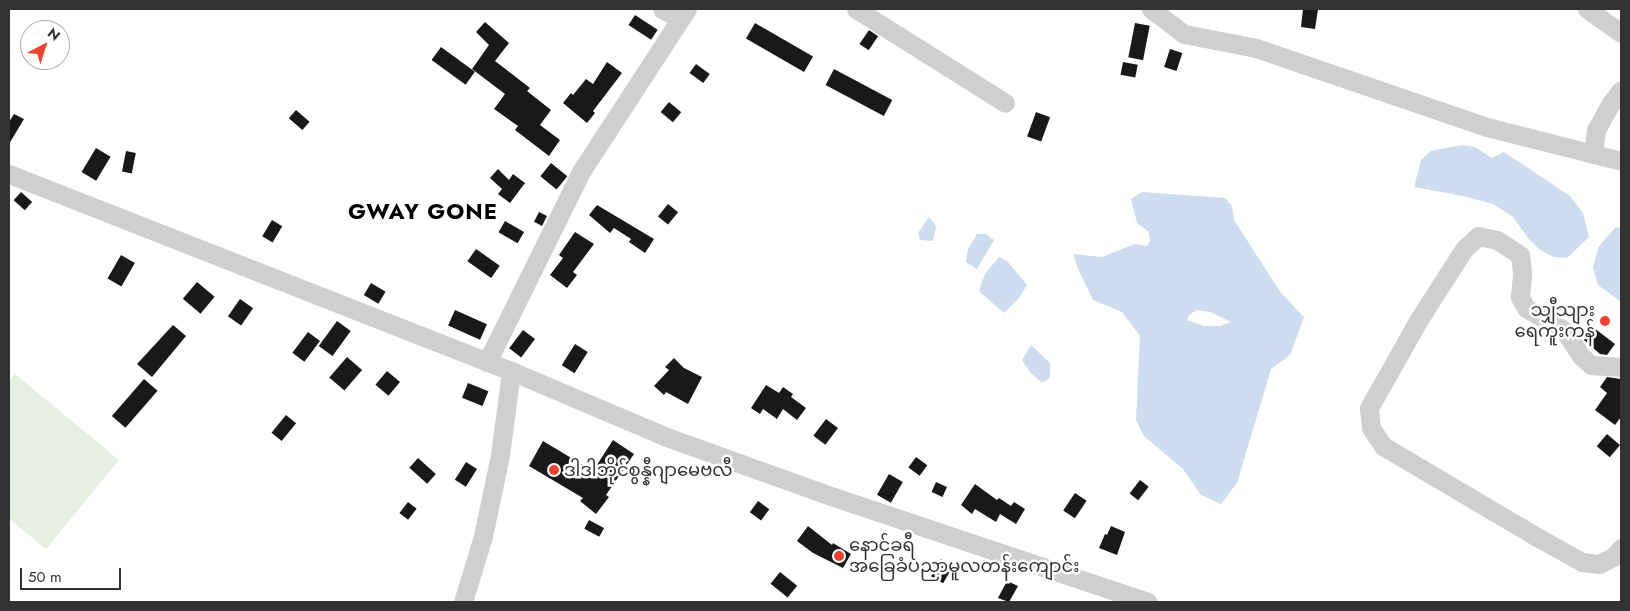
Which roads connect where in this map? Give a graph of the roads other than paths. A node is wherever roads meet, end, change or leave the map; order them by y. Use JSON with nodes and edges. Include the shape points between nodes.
{"nodes":[{"id":1,"x":662,"y":9,"type":"edge"},
{"id":2,"x":856,"y":9,"type":"edge"},
{"id":3,"x":1587,"y":9,"type":"edge"},
{"id":4,"x":1157,"y":11,"type":"edge"},
{"id":5,"x":683,"y":13,"type":"edge"},
{"id":6,"x":1621,"y":33,"type":"edge"},
{"id":7,"x":1621,"y":90,"type":"edge"},
{"id":8,"x":1005,"y":103,"type":"dead end"},
{"id":9,"x":1593,"y":154,"type":"junction"},
{"id":10,"x":1621,"y":161,"type":"edge"},
{"id":11,"x":9,"y":174,"type":"edge"},
{"id":12,"x":487,"y":362,"type":"junction"},
{"id":13,"x":1621,"y":368,"type":"edge"},
{"id":14,"x":512,"y":371,"type":"junction"},
{"id":15,"x":1621,"y":548,"type":"edge"},
{"id":16,"x":463,"y":602,"type":"edge"},
{"id":17,"x":1147,"y":602,"type":"edge"}],
"edges":[{"from":1,"to":5,"type":"street"},
{"from":2,"to":8,"type":"street"},
{"from":3,"to":6,"type":"street"},
{"from":4,"to":9,"type":"street","via":[[1184,34],[1256,48],[1488,127]]},
{"from":5,"to":12,"type":"street","via":[[582,170]]},
{"from":7,"to":9,"type":"street","via":[[1596,130]]},
{"from":9,"to":10,"type":"street"},
{"from":11,"to":12,"type":"street"},
{"from":12,"to":14,"type":"street"},
{"from":13,"to":15,"type":"street","via":[[1591,364],[1581,356],[1565,331],[1526,308],[1520,297],[1520,255],[1497,240],[1478,236],[1464,249],[1418,321],[1369,408],[1371,428],[1384,446],[1537,537],[1582,562],[1599,564],[1613,557]]},
{"from":14,"to":16,"type":"street","via":[[495,482]]},
{"from":14,"to":17,"type":"street","via":[[664,436],[822,493]]}]}
